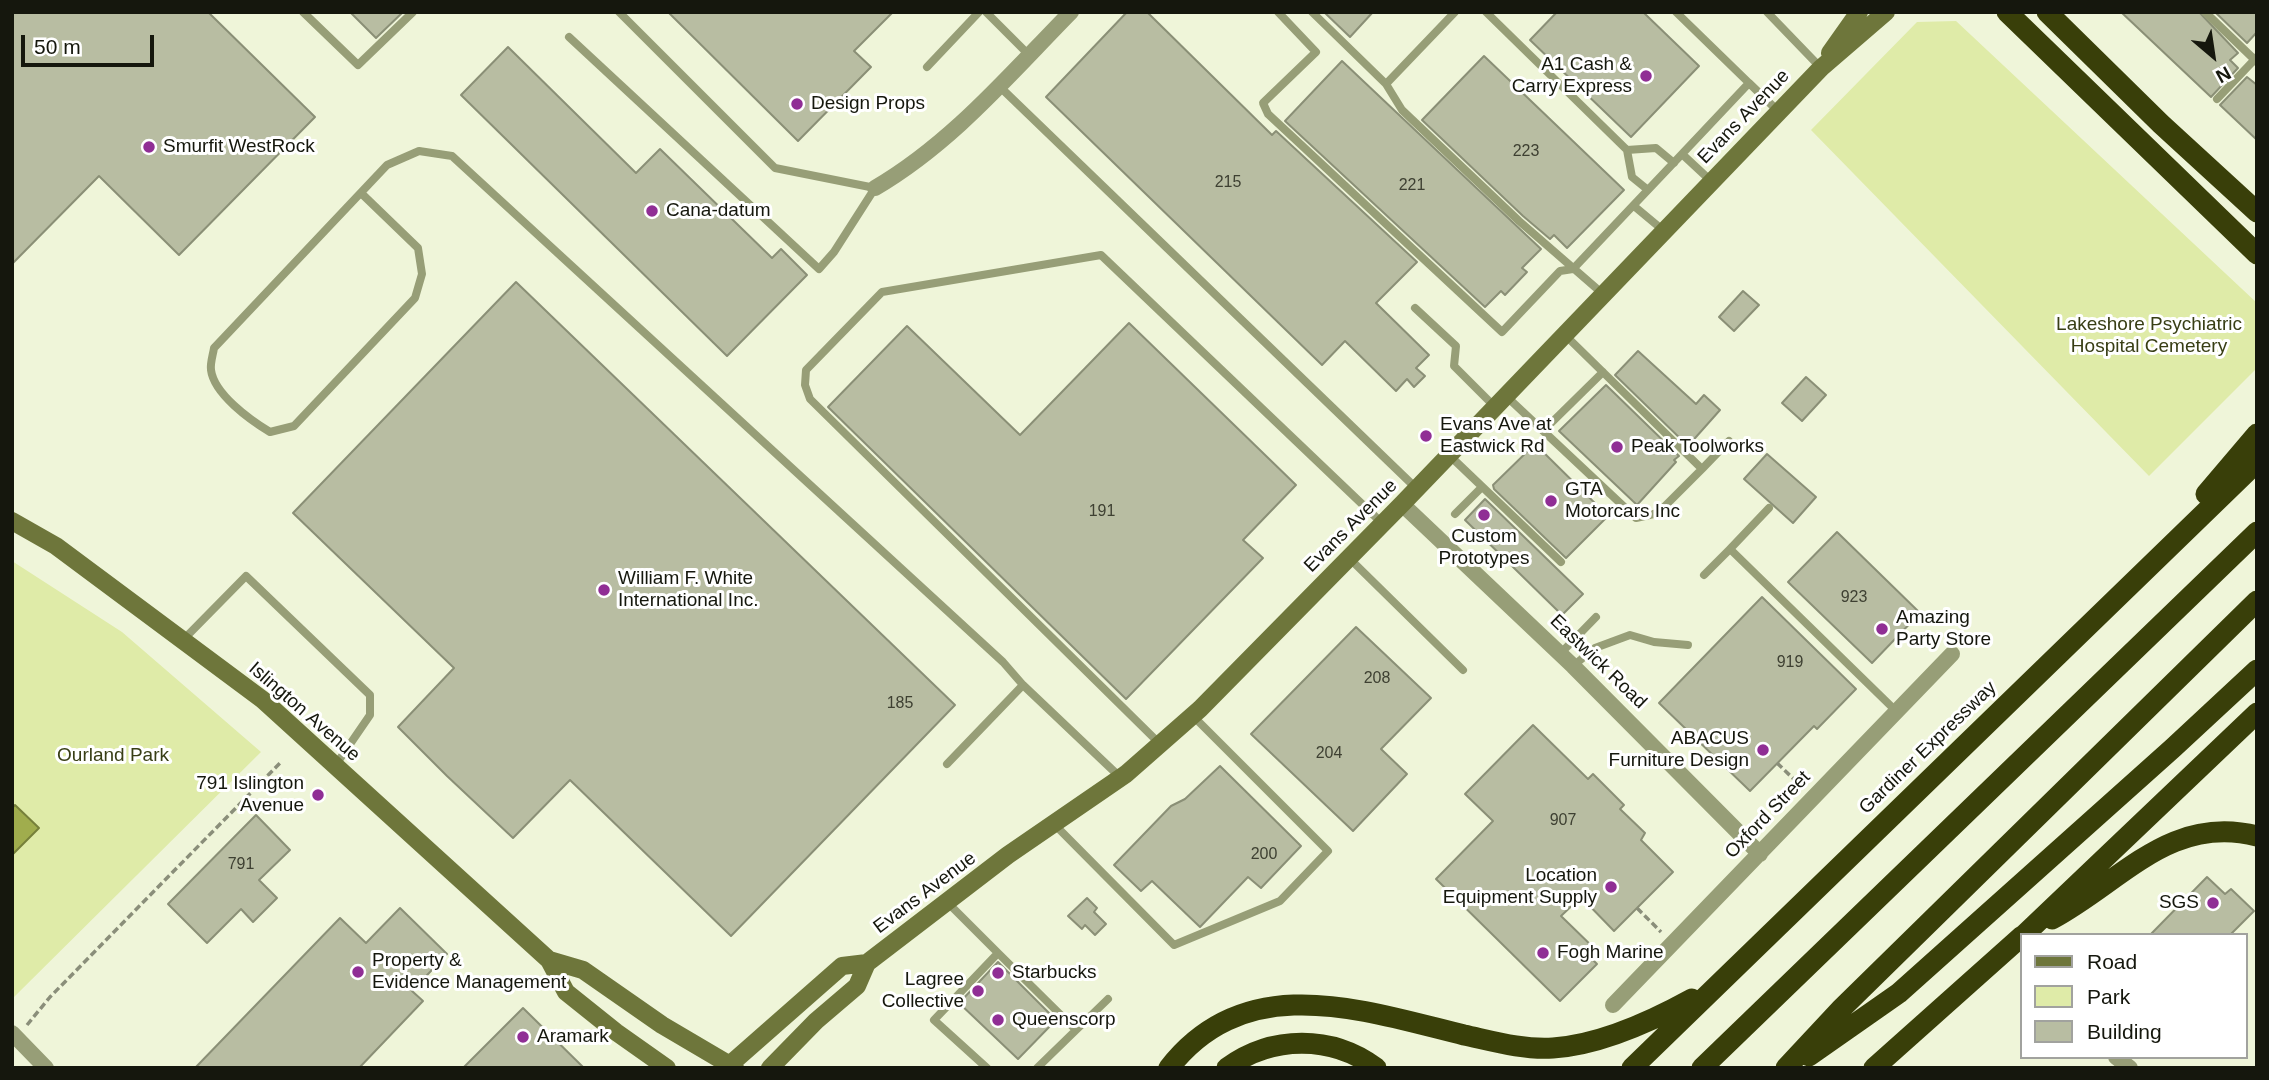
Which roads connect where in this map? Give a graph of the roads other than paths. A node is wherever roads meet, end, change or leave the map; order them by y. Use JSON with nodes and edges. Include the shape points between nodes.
{"nodes":[{"id":1,"x":303,"y":12,"type":"edge"},
{"id":2,"x":413,"y":12,"type":"edge"},
{"id":3,"x":619,"y":12,"type":"edge"},
{"id":4,"x":979,"y":12,"type":"edge"},
{"id":5,"x":986,"y":12,"type":"edge"},
{"id":6,"x":1071,"y":12,"type":"edge"},
{"id":7,"x":1278,"y":12,"type":"edge"},
{"id":8,"x":1312,"y":12,"type":"edge"},
{"id":9,"x":1455,"y":12,"type":"edge"},
{"id":10,"x":1486,"y":12,"type":"edge"},
{"id":11,"x":1676,"y":12,"type":"edge"},
{"id":12,"x":1767,"y":12,"type":"edge"},
{"id":13,"x":1858,"y":12,"type":"edge"},
{"id":14,"x":1886,"y":12,"type":"edge"},
{"id":15,"x":2007,"y":12,"type":"edge"},
{"id":16,"x":2047,"y":12,"type":"edge"},
{"id":17,"x":2205,"y":12,"type":"edge"},
{"id":18,"x":569,"y":37,"type":"dead end"},
{"id":19,"x":1029,"y":55,"type":"junction"},
{"id":20,"x":2256,"y":59,"type":"edge"},
{"id":21,"x":927,"y":67,"type":"dead end"},
{"id":22,"x":1821,"y":68,"type":"junction"},
{"id":23,"x":1749,"y":83,"type":"junction"},
{"id":24,"x":1386,"y":84,"type":"junction"},
{"id":25,"x":999,"y":86,"type":"junction"},
{"id":26,"x":2217,"y":99,"type":"dead end"},
{"id":27,"x":1779,"y":112,"type":"junction"},
{"id":28,"x":1627,"y":150,"type":"junction"},
{"id":29,"x":1682,"y":154,"type":"junction"},
{"id":30,"x":1674,"y":163,"type":"junction"},
{"id":31,"x":1712,"y":181,"type":"junction"},
{"id":32,"x":875,"y":188,"type":"junction"},
{"id":33,"x":1648,"y":190,"type":"junction"},
{"id":34,"x":361,"y":193,"type":"junction"},
{"id":35,"x":1634,"y":206,"type":"junction"},
{"id":36,"x":2257,"y":212,"type":"edge"},
{"id":37,"x":1664,"y":231,"type":"junction"},
{"id":38,"x":2257,"y":254,"type":"edge"},
{"id":39,"x":1573,"y":269,"type":"junction"},
{"id":40,"x":1603,"y":295,"type":"junction"},
{"id":41,"x":1415,"y":308,"type":"dead end"},
{"id":42,"x":1565,"y":335,"type":"junction"},
{"id":43,"x":1603,"y":372,"type":"junction"},
{"id":44,"x":1501,"y":402,"type":"junction"},
{"id":45,"x":1543,"y":431,"type":"junction"},
{"id":46,"x":2257,"y":434,"type":"edge"},
{"id":47,"x":1729,"y":440,"type":"dead end"},
{"id":48,"x":1449,"y":456,"type":"junction"},
{"id":49,"x":2257,"y":462,"type":"edge"},
{"id":50,"x":1702,"y":469,"type":"junction"},
{"id":51,"x":1482,"y":487,"type":"junction"},
{"id":52,"x":1417,"y":489,"type":"junction"},
{"id":53,"x":1402,"y":504,"type":"junction"},
{"id":54,"x":1769,"y":508,"type":"dead end"},
{"id":55,"x":1455,"y":514,"type":"dead end"},
{"id":56,"x":12,"y":521,"type":"edge"},
{"id":57,"x":1383,"y":524,"type":"junction"},
{"id":58,"x":2257,"y":532,"type":"edge"},
{"id":59,"x":1730,"y":549,"type":"junction"},
{"id":60,"x":1349,"y":558,"type":"junction"},
{"id":61,"x":1561,"y":562,"type":"dead end"},
{"id":62,"x":1704,"y":575,"type":"dead end"},
{"id":63,"x":2135,"y":578,"type":"junction"},
{"id":64,"x":2257,"y":601,"type":"edge"},
{"id":65,"x":1595,"y":617,"type":"dead end"},
{"id":66,"x":183,"y":640,"type":"junction"},
{"id":67,"x":1688,"y":645,"type":"dead end"},
{"id":68,"x":1560,"y":654,"type":"junction"},
{"id":69,"x":1952,"y":654,"type":"dead end"},
{"id":70,"x":1573,"y":666,"type":"junction"},
{"id":71,"x":1463,"y":670,"type":"dead end"},
{"id":72,"x":2257,"y":670,"type":"edge"},
{"id":73,"x":1024,"y":685,"type":"junction"},
{"id":74,"x":1897,"y":712,"type":"junction"},
{"id":75,"x":2257,"y":713,"type":"edge"},
{"id":76,"x":1192,"y":715,"type":"junction"},
{"id":77,"x":1160,"y":744,"type":"junction"},
{"id":78,"x":947,"y":764,"type":"dead end"},
{"id":79,"x":335,"y":766,"type":"junction"},
{"id":80,"x":1121,"y":778,"type":"junction"},
{"id":81,"x":1054,"y":824,"type":"junction"},
{"id":82,"x":2257,"y":836,"type":"edge"},
{"id":83,"x":1760,"y":854,"type":"junction"},
{"id":84,"x":947,"y":902,"type":"junction"},
{"id":85,"x":2026,"y":933,"type":"edge"},
{"id":86,"x":2028,"y":933,"type":"edge"},
{"id":87,"x":2021,"y":938,"type":"edge"},
{"id":88,"x":998,"y":953,"type":"junction"},
{"id":89,"x":549,"y":960,"type":"junction"},
{"id":90,"x":867,"y":963,"type":"junction"},
{"id":91,"x":1713,"y":988,"type":"junction"},
{"id":92,"x":1108,"y":999,"type":"dead end"},
{"id":93,"x":1613,"y":1005,"type":"dead end"},
{"id":94,"x":1076,"y":1030,"type":"junction"},
{"id":95,"x":15,"y":1035,"type":"edge"},
{"id":96,"x":730,"y":1067,"type":"edge"},
{"id":97,"x":46,"y":1068,"type":"edge"},
{"id":98,"x":667,"y":1068,"type":"edge"},
{"id":99,"x":770,"y":1068,"type":"edge"},
{"id":100,"x":987,"y":1068,"type":"edge"},
{"id":101,"x":1037,"y":1068,"type":"edge"},
{"id":102,"x":1169,"y":1068,"type":"edge"},
{"id":103,"x":1227,"y":1068,"type":"edge"},
{"id":104,"x":1376,"y":1068,"type":"edge"},
{"id":105,"x":1632,"y":1068,"type":"edge"},
{"id":106,"x":1702,"y":1068,"type":"edge"},
{"id":107,"x":1786,"y":1068,"type":"edge"},
{"id":108,"x":1793,"y":1068,"type":"edge"},
{"id":109,"x":1874,"y":1068,"type":"edge"}],
"edges":[{"from":1,"to":2,"type":"lane","via":[[358,65]]},
{"from":3,"to":32,"type":"lane","via":[[775,168]]},
{"from":4,"to":21,"type":"lane"},
{"from":5,"to":19,"type":"lane"},
{"from":6,"to":19,"type":"street"},
{"from":7,"to":39,"type":"lane","via":[[1316,52],[1263,103],[1268,114],[1482,317],[1502,332],[1560,271]]},
{"from":8,"to":24,"type":"lane"},
{"from":9,"to":24,"type":"lane"},
{"from":10,"to":28,"type":"lane"},
{"from":11,"to":23,"type":"lane"},
{"from":12,"to":22,"type":"lane"},
{"from":13,"to":22,"type":"main road","name":"Evans Avenue"},
{"from":14,"to":22,"type":"main road","name":"Evans Avenue"},
{"from":15,"to":38,"type":"highway"},
{"from":16,"to":36,"type":"highway"},
{"from":17,"to":20,"type":"lane"},
{"from":18,"to":32,"type":"lane","via":[[819,269]]},
{"from":19,"to":25,"type":"street"},
{"from":20,"to":26,"type":"lane"},
{"from":22,"to":27,"type":"main road","name":"Evans Avenue"},
{"from":23,"to":27,"type":"lane"},
{"from":23,"to":29,"type":"lane"},
{"from":24,"to":39,"type":"lane","via":[[1402,110]]},
{"from":25,"to":32,"type":"street","via":[[947,139]]},
{"from":25,"to":52,"type":"lane"},
{"from":27,"to":31,"type":"main road","name":"Evans Avenue"},
{"from":28,"to":30,"type":"lane","via":[[1656,148]]},
{"from":28,"to":33,"type":"lane","via":[[1632,177]]},
{"from":29,"to":30,"type":"lane"},
{"from":29,"to":31,"type":"lane"},
{"from":30,"to":33,"type":"lane"},
{"from":31,"to":37,"type":"main road","name":"Evans Avenue"},
{"from":33,"to":35,"type":"lane"},
{"from":34,"to":34,"type":"lane","via":[[214,348],[210,367],[215,384],[270,432],[293,426],[415,298],[422,274],[418,248]]},
{"from":34,"to":73,"type":"lane","via":[[387,164],[419,151],[452,156]]},
{"from":35,"to":37,"type":"lane"},
{"from":35,"to":39,"type":"lane"},
{"from":37,"to":40,"type":"main road","name":"Evans Avenue"},
{"from":39,"to":40,"type":"lane"},
{"from":40,"to":42,"type":"main road","name":"Evans Avenue"},
{"from":41,"to":44,"type":"lane","via":[[1456,346],[1454,366]]},
{"from":42,"to":43,"type":"lane"},
{"from":42,"to":44,"type":"main road","name":"Evans Avenue"},
{"from":43,"to":45,"type":"lane"},
{"from":43,"to":50,"type":"lane"},
{"from":44,"to":45,"type":"lane"},
{"from":44,"to":48,"type":"main road","name":"Evans Avenue"},
{"from":45,"to":50,"type":"lane","via":[[1636,518],[1658,513]]},
{"from":46,"to":63,"type":"highway"},
{"from":47,"to":50,"type":"lane"},
{"from":48,"to":51,"type":"lane"},
{"from":48,"to":52,"type":"main road","name":"Evans Avenue"},
{"from":49,"to":63,"type":"highway","name":"Gardiner Expressway"},
{"from":51,"to":55,"type":"lane"},
{"from":51,"to":61,"type":"lane"},
{"from":52,"to":53,"type":"main road","name":"Evans Avenue"},
{"from":53,"to":57,"type":"main road","name":"Evans Avenue"},
{"from":53,"to":68,"type":"street","name":"Eastwick Road"},
{"from":54,"to":59,"type":"lane"},
{"from":56,"to":66,"type":"main road","name":"Islington Avenue","via":[[56,546]]},
{"from":57,"to":60,"type":"main road","name":"Evans Avenue"},
{"from":57,"to":77,"type":"lane","via":[[1101,255],[882,292],[806,370],[810,399]]},
{"from":58,"to":106,"type":"highway"},
{"from":59,"to":62,"type":"lane"},
{"from":59,"to":74,"type":"lane"},
{"from":60,"to":71,"type":"lane"},
{"from":60,"to":76,"type":"main road","name":"Evans Avenue"},
{"from":63,"to":91,"type":"highway","name":"Gardiner Expressway"},
{"from":64,"to":107,"type":"highway"},
{"from":65,"to":68,"type":"lane"},
{"from":66,"to":79,"type":"main road","name":"Islington Avenue","via":[[263,700]]},
{"from":66,"to":79,"type":"lane","via":[[246,576],[370,695],[370,715]]},
{"from":67,"to":70,"type":"lane","via":[[1630,635],[1595,648]]},
{"from":68,"to":70,"type":"street","name":"Eastwick Road"},
{"from":69,"to":74,"type":"street","name":"Oxford Street"},
{"from":70,"to":83,"type":"street","name":"Eastwick Road"},
{"from":72,"to":108,"type":"highway","via":[[1899,993]]},
{"from":73,"to":78,"type":"lane"},
{"from":73,"to":80,"type":"lane"},
{"from":74,"to":83,"type":"street","name":"Oxford Street"},
{"from":75,"to":85,"type":"highway"},
{"from":76,"to":77,"type":"main road","name":"Evans Avenue"},
{"from":76,"to":81,"type":"lane","via":[[1328,851],[1280,901],[1174,945]]},
{"from":77,"to":80,"type":"main road","name":"Evans Avenue"},
{"from":79,"to":89,"type":"main road","name":"Islington Avenue"},
{"from":80,"to":81,"type":"main road","name":"Evans Avenue"},
{"from":81,"to":84,"type":"main road","name":"Evans Avenue"},
{"from":82,"to":86,"type":"highway","via":[[2218,831],[2188,835],[2139,858],[2080,904]]},
{"from":83,"to":93,"type":"street","name":"Oxford Street"},
{"from":84,"to":88,"type":"lane"},
{"from":84,"to":90,"type":"main road","name":"Evans Avenue"},
{"from":87,"to":109,"type":"highway"},
{"from":88,"to":94,"type":"lane"},
{"from":88,"to":100,"type":"lane","via":[[934,1020]]},
{"from":89,"to":96,"type":"main road","name":"Islington Avenue","via":[[583,970]]},
{"from":89,"to":98,"type":"main road","name":"Islington Avenue","via":[[566,992]]},
{"from":90,"to":96,"type":"main road","name":"Evans Avenue","via":[[842,966]]},
{"from":90,"to":99,"type":"main road","name":"Evans Avenue","via":[[857,986]]},
{"from":91,"to":102,"type":"highway","via":[[1665,1014],[1586,1042],[1552,1048],[1490,1041],[1373,1011],[1316,1004],[1273,1005],[1213,1028]]},
{"from":91,"to":105,"type":"highway","name":"Gardiner Expressway"},
{"from":92,"to":94,"type":"lane"},
{"from":94,"to":101,"type":"lane"},
{"from":95,"to":97,"type":"street"},
{"from":103,"to":104,"type":"highway","via":[[1272,1047],[1300,1042],[1351,1052]]}]}
